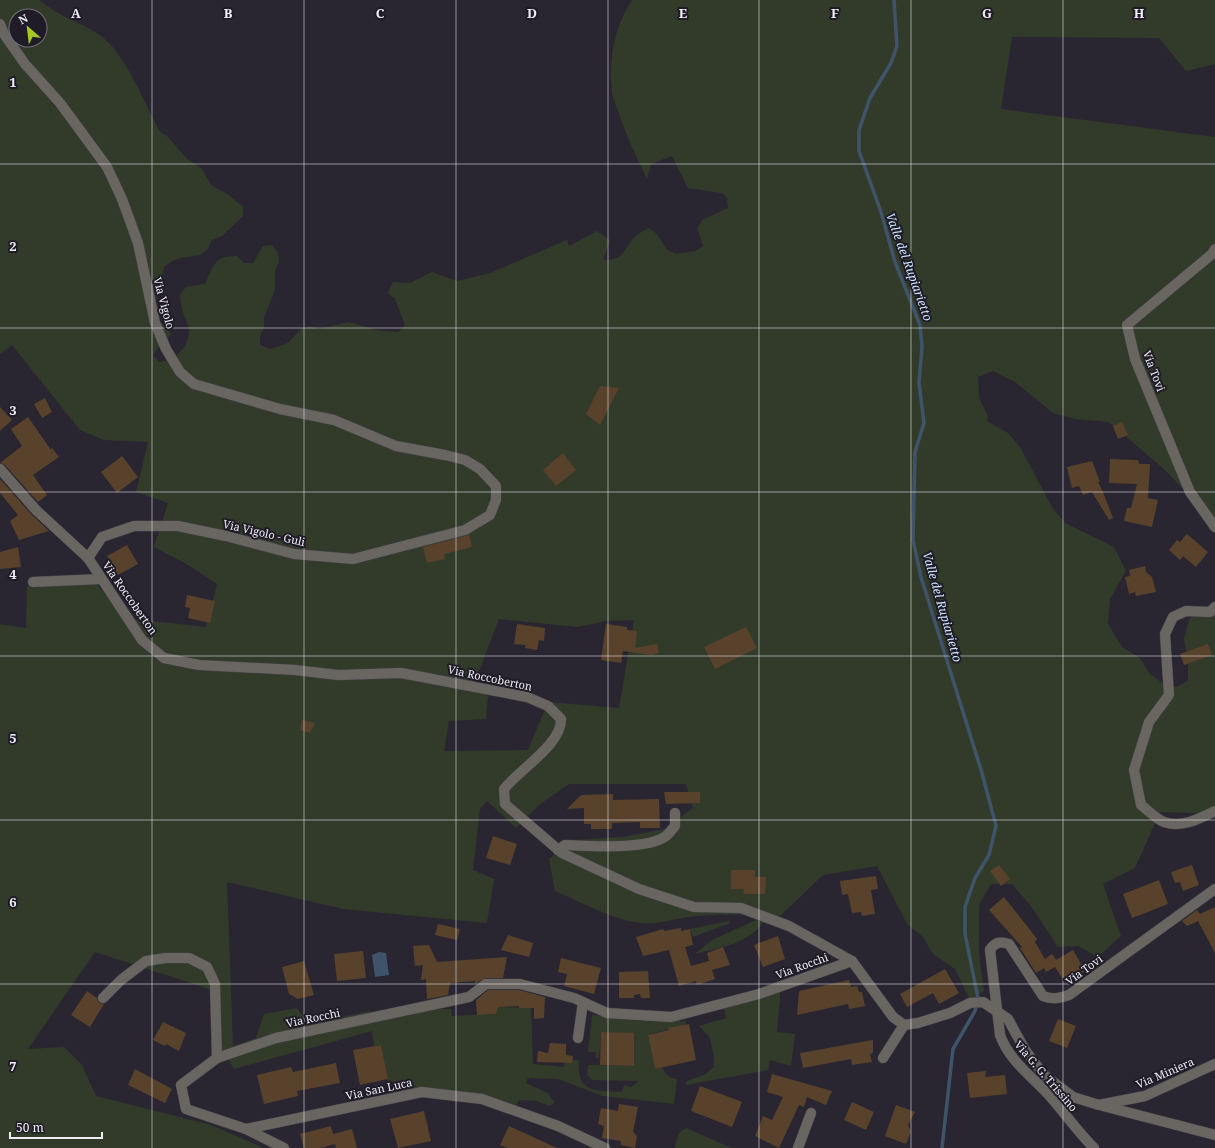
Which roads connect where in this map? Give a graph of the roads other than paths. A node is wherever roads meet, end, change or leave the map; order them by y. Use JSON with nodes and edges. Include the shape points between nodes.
{"nodes":[{"id":1,"x":0,"y":24,"type":"edge"},
{"id":2,"x":1215,"y":249,"type":"edge"},
{"id":3,"x":466,"y":460,"type":"joint"},
{"id":4,"x":0,"y":469,"type":"edge"},
{"id":5,"x":1215,"y":526,"type":"edge"},
{"id":6,"x":88,"y":558,"type":"junction"},
{"id":7,"x":102,"y":579,"type":"junction"},
{"id":8,"x":33,"y":582,"type":"dead end"},
{"id":9,"x":1215,"y":607,"type":"edge"},
{"id":10,"x":1215,"y":811,"type":"edge"},
{"id":11,"x":675,"y":813,"type":"dead end"},
{"id":12,"x":558,"y":850,"type":"junction"},
{"id":13,"x":1215,"y":889,"type":"edge"},
{"id":14,"x":852,"y":961,"type":"junction"},
{"id":15,"x":103,"y":998,"type":"dead end"},
{"id":16,"x":583,"y":1002,"type":"junction"},
{"id":17,"x":997,"y":1012,"type":"junction"},
{"id":18,"x":904,"y":1025,"type":"junction"},
{"id":19,"x":578,"y":1038,"type":"dead end"},
{"id":20,"x":217,"y":1058,"type":"junction"},
{"id":21,"x":883,"y":1058,"type":"dead end"},
{"id":22,"x":1215,"y":1064,"type":"edge"},
{"id":23,"x":1099,"y":1105,"type":"junction"},
{"id":24,"x":811,"y":1112,"type":"dead end"},
{"id":25,"x":246,"y":1129,"type":"junction"},
{"id":26,"x":1215,"y":1135,"type":"edge"},
{"id":27,"x":284,"y":1148,"type":"edge"},
{"id":28,"x":605,"y":1148,"type":"edge"},
{"id":29,"x":798,"y":1148,"type":"edge"},
{"id":30,"x":1094,"y":1148,"type":"edge"}],
"edges":[{"from":1,"to":3,"type":"street","name":"Via Vigolo","via":[[25,64],[60,103],[107,167],[138,243],[155,323],[166,349],[180,372],[194,384],[280,409],[334,420],[396,446]]},
{"from":2,"to":5,"type":"street","name":"Via Tovi","via":[[1127,325],[1135,359],[1190,492]]},
{"from":3,"to":6,"type":"street","name":"Via Vigolo - Guli","via":[[480,469],[496,486],[496,500],[490,515],[465,530],[410,546],[353,560],[294,554],[178,526],[134,526],[102,537]]},
{"from":4,"to":6,"type":"street","name":"Via Roccoberton","via":[[36,510]]},
{"from":6,"to":7,"type":"street","name":"Via Roccoberton"},
{"from":7,"to":8,"type":"street"},
{"from":7,"to":12,"type":"street","name":"Via Roccoberton","via":[[142,640],[164,658],[199,665],[338,675],[401,673],[527,697],[548,706],[561,719],[562,727],[554,741],[504,789],[505,804]]},
{"from":9,"to":10,"type":"street","via":[[1210,612],[1186,611],[1173,617],[1165,634],[1169,695],[1149,722],[1134,770],[1141,805],[1163,822],[1194,822]]},
{"from":11,"to":12,"type":"street","via":[[675,826],[666,836],[652,842],[623,846],[565,845]]},
{"from":12,"to":14,"type":"street","name":"Via Roccoberton","via":[[639,889],[694,907],[741,908],[789,926]]},
{"from":13,"to":17,"type":"street","name":"Via Tovi","via":[[1070,995],[1060,998],[1051,999],[1043,996],[1009,944],[1001,942],[993,945],[990,956]]},
{"from":14,"to":16,"type":"street","name":"Via Rocchi","via":[[759,994],[671,1017],[607,1013]]},
{"from":14,"to":18,"type":"street","via":[[893,1017]]},
{"from":15,"to":20,"type":"street","via":[[146,961],[189,958],[207,966],[215,984]]},
{"from":16,"to":19,"type":"street"},
{"from":16,"to":20,"type":"street","name":"Via Rocchi","via":[[520,984],[486,984],[469,997],[276,1038]]},
{"from":17,"to":18,"type":"street","via":[[983,1002],[972,1003],[950,1013]]},
{"from":17,"to":23,"type":"street","name":"Via Miniera","via":[[1008,1019],[1025,1050],[1044,1075],[1073,1097]]},
{"from":17,"to":30,"type":"street","name":"Via G. G. Trissino","via":[[1000,1035],[1010,1055],[1049,1095]]},
{"from":18,"to":21,"type":"street"},
{"from":20,"to":25,"type":"street","name":"Via Rocchi","via":[[181,1085],[186,1109]]},
{"from":22,"to":23,"type":"street","name":"Via Miniera","via":[[1145,1096]]},
{"from":23,"to":26,"type":"street"},
{"from":24,"to":29,"type":"street"},
{"from":25,"to":27,"type":"street","name":"Via Rocchi"},
{"from":25,"to":28,"type":"street","name":"Via San Luca","via":[[422,1092],[482,1099],[558,1126]]}]}
